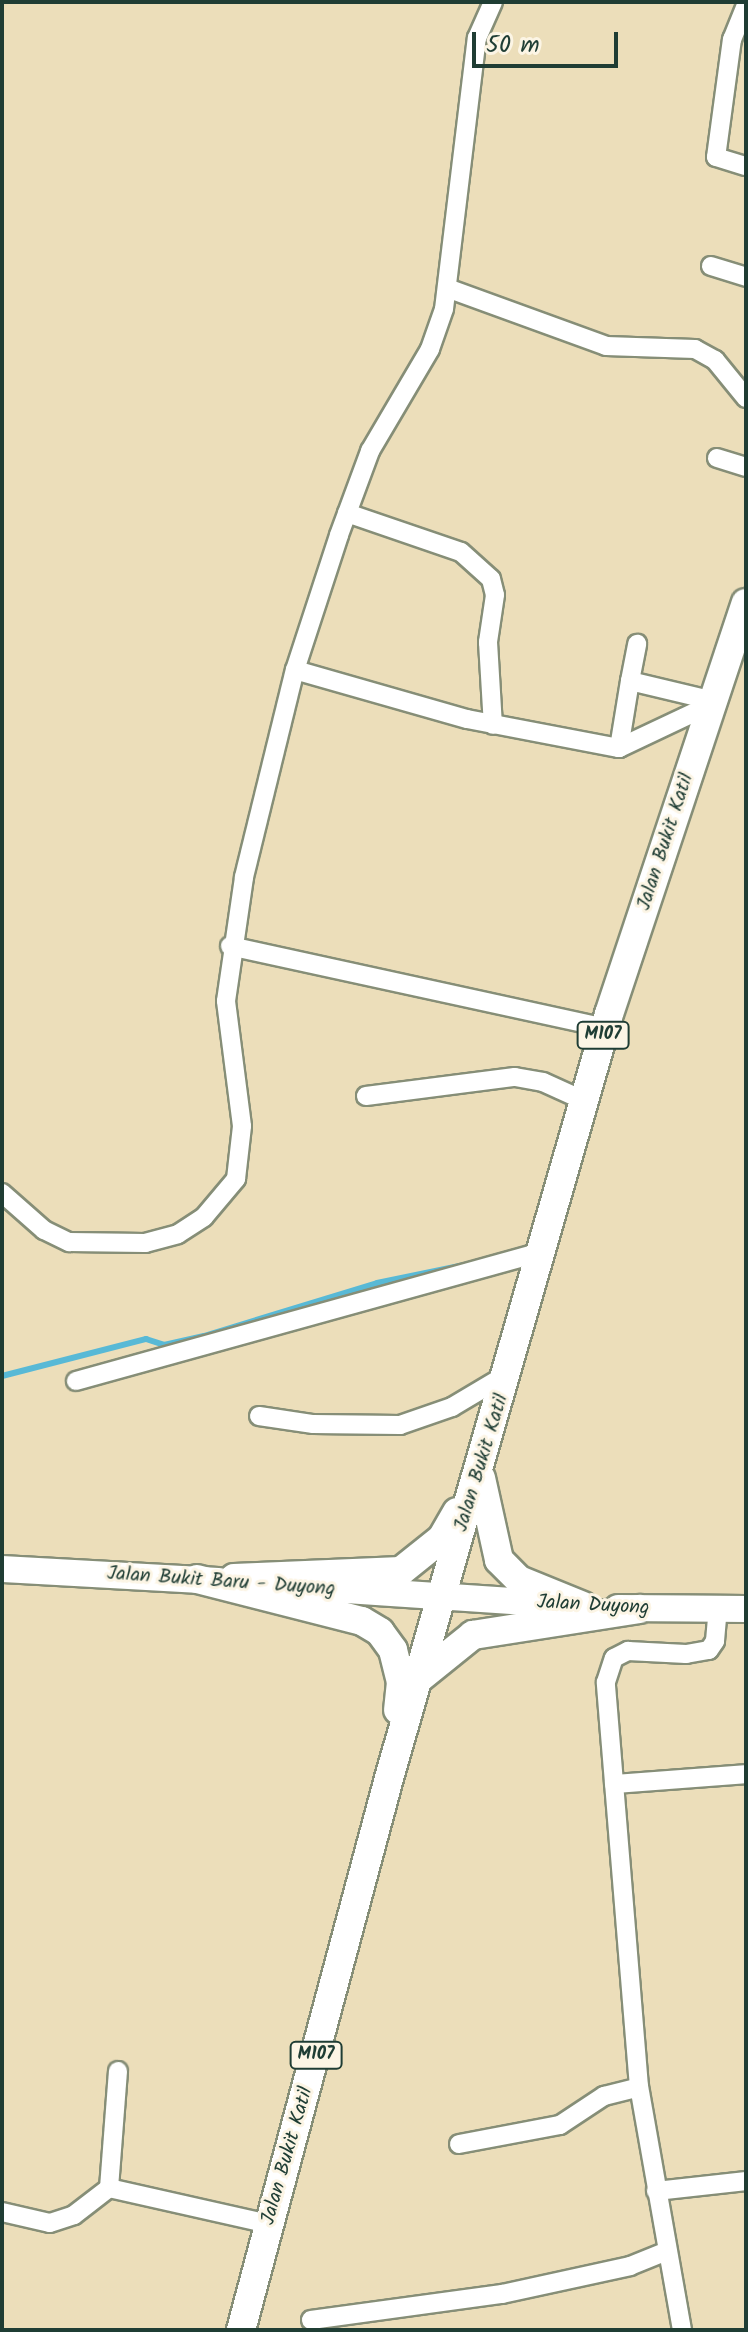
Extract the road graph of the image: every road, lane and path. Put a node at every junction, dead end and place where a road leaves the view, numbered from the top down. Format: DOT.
graph roads {
  1 [pos="493,2"];
  2 [pos="746,5"];
  3 [pos="746,166"];
  4 [pos="711,266"];
  5 [pos="746,277"];
  6 [pos="447,288"];
  7 [pos="746,398"];
  8 [pos="717,458"];
  9 [pos="746,467"];
  10 [pos="347,513"];
  11 [pos="746,603"];
  12 [pos="637,644"];
  13 [pos="295,670"];
  14 [pos="630,681"];
  15 [pos="709,703"];
  16 [pos="493,725"];
  17 [pos="619,748"];
  18 [pos="230,946"];
  19 [pos="605,1028"];
  20 [pos="366,1096"];
  21 [pos="585,1101"];
  22 [pos="2,1193"];
  23 [pos="542,1252"];
  24 [pos="508,1373"];
  25 [pos="76,1381"];
  26 [pos="259,1416"];
  27 [pos="480,1473"];
  28 [pos="2,1569"];
  29 [pos="197,1579"];
  30 [pos="440,1597"];
  31 [pos="583,1606"];
  32 [pos="639,1609"];
  33 [pos="718,1609"];
  34 [pos="746,1609"];
  35 [pos="417,1680"];
  36 [pos="746,1774"];
  37 [pos="389,1778"];
  38 [pos="614,1784"];
  39 [pos="118,2071"];
  40 [pos="639,2087"];
  41 [pos="459,2144"];
  42 [pos="746,2181"];
  43 [pos="109,2188"];
  44 [pos="656,2191"];
  45 [pos="2,2212"];
  46 [pos="269,2224"];
  47 [pos="667,2251"];
  48 [pos="311,2320"];
  49 [pos="241,2330"];
  50 [pos="682,2330"];
  1 -- 6 [label="street"];
  2 -- 3 [label="street"];
  4 -- 5 [label="street"];
  6 -- 7 [label="street"];
  6 -- 10 [label="street"];
  8 -- 9 [label="street"];
  10 -- 13 [label="street"];
  10 -- 16 [label="street"];
  11 -- 15 [label="main road, Jalan Bukit Katil / M107"];
  12 -- 14 [label="street"];
  13 -- 16 [label="street"];
  13 -- 18 [label="street"];
  14 -- 15 [label="street"];
  14 -- 17 [label="street"];
  15 -- 17 [label="street"];
  15 -- 19 [label="main road, Jalan Bukit Katil / M107"];
  16 -- 17 [label="street"];
  18 -- 19 [label="street"];
  18 -- 22 [label="street"];
  19 -- 21 [label="main road, Jalan Bukit Katil / M107"];
  20 -- 21 [label="street"];
  21 -- 23 [label="main road, Jalan Bukit Katil / M107"];
  23 -- 24 [label="main road, Jalan Bukit Katil / M107"];
  23 -- 25 [label="street"];
  24 -- 26 [label="street"];
  24 -- 27 [label="main road, Jalan Bukit Katil / M107"];
  27 -- 29 [label="main road"];
  27 -- 30 [label="main road, Jalan Bukit Katil / M107"];
  27 -- 31 [label="main road"];
  28 -- 29 [label="main road, Jalan Bukit Baru - Duyong"];
  29 -- 30 [label="main road, Jalan Bukit Baru - Duyong"];
  29 -- 37 [label="main road"];
  30 -- 31 [label="main road, Jalan Duyong"];
  30 -- 35 [label="main road, Jalan Bukit Katil / M107"];
  31 -- 32 [label="main road, Jalan Duyong"];
  32 -- 33 [label="main road, Jalan Duyong"];
  32 -- 35 [label="main road"];
  33 -- 34 [label="main road, Jalan Duyong"];
  33 -- 38 [label="street"];
  35 -- 37 [label="main road, Jalan Bukit Katil / M107"];
  36 -- 38 [label="street"];
  37 -- 46 [label="main road, Jalan Bukit Katil / M107"];
  38 -- 40 [label="street"];
  39 -- 43 [label="street"];
  40 -- 41 [label="street"];
  40 -- 44 [label="street"];
  42 -- 44 [label="street"];
  43 -- 45 [label="street"];
  43 -- 46 [label="street"];
  44 -- 47 [label="street"];
  46 -- 49 [label="main road, Jalan Bukit Katil / M107"];
  47 -- 48 [label="street"];
  47 -- 50 [label="street"];
}
